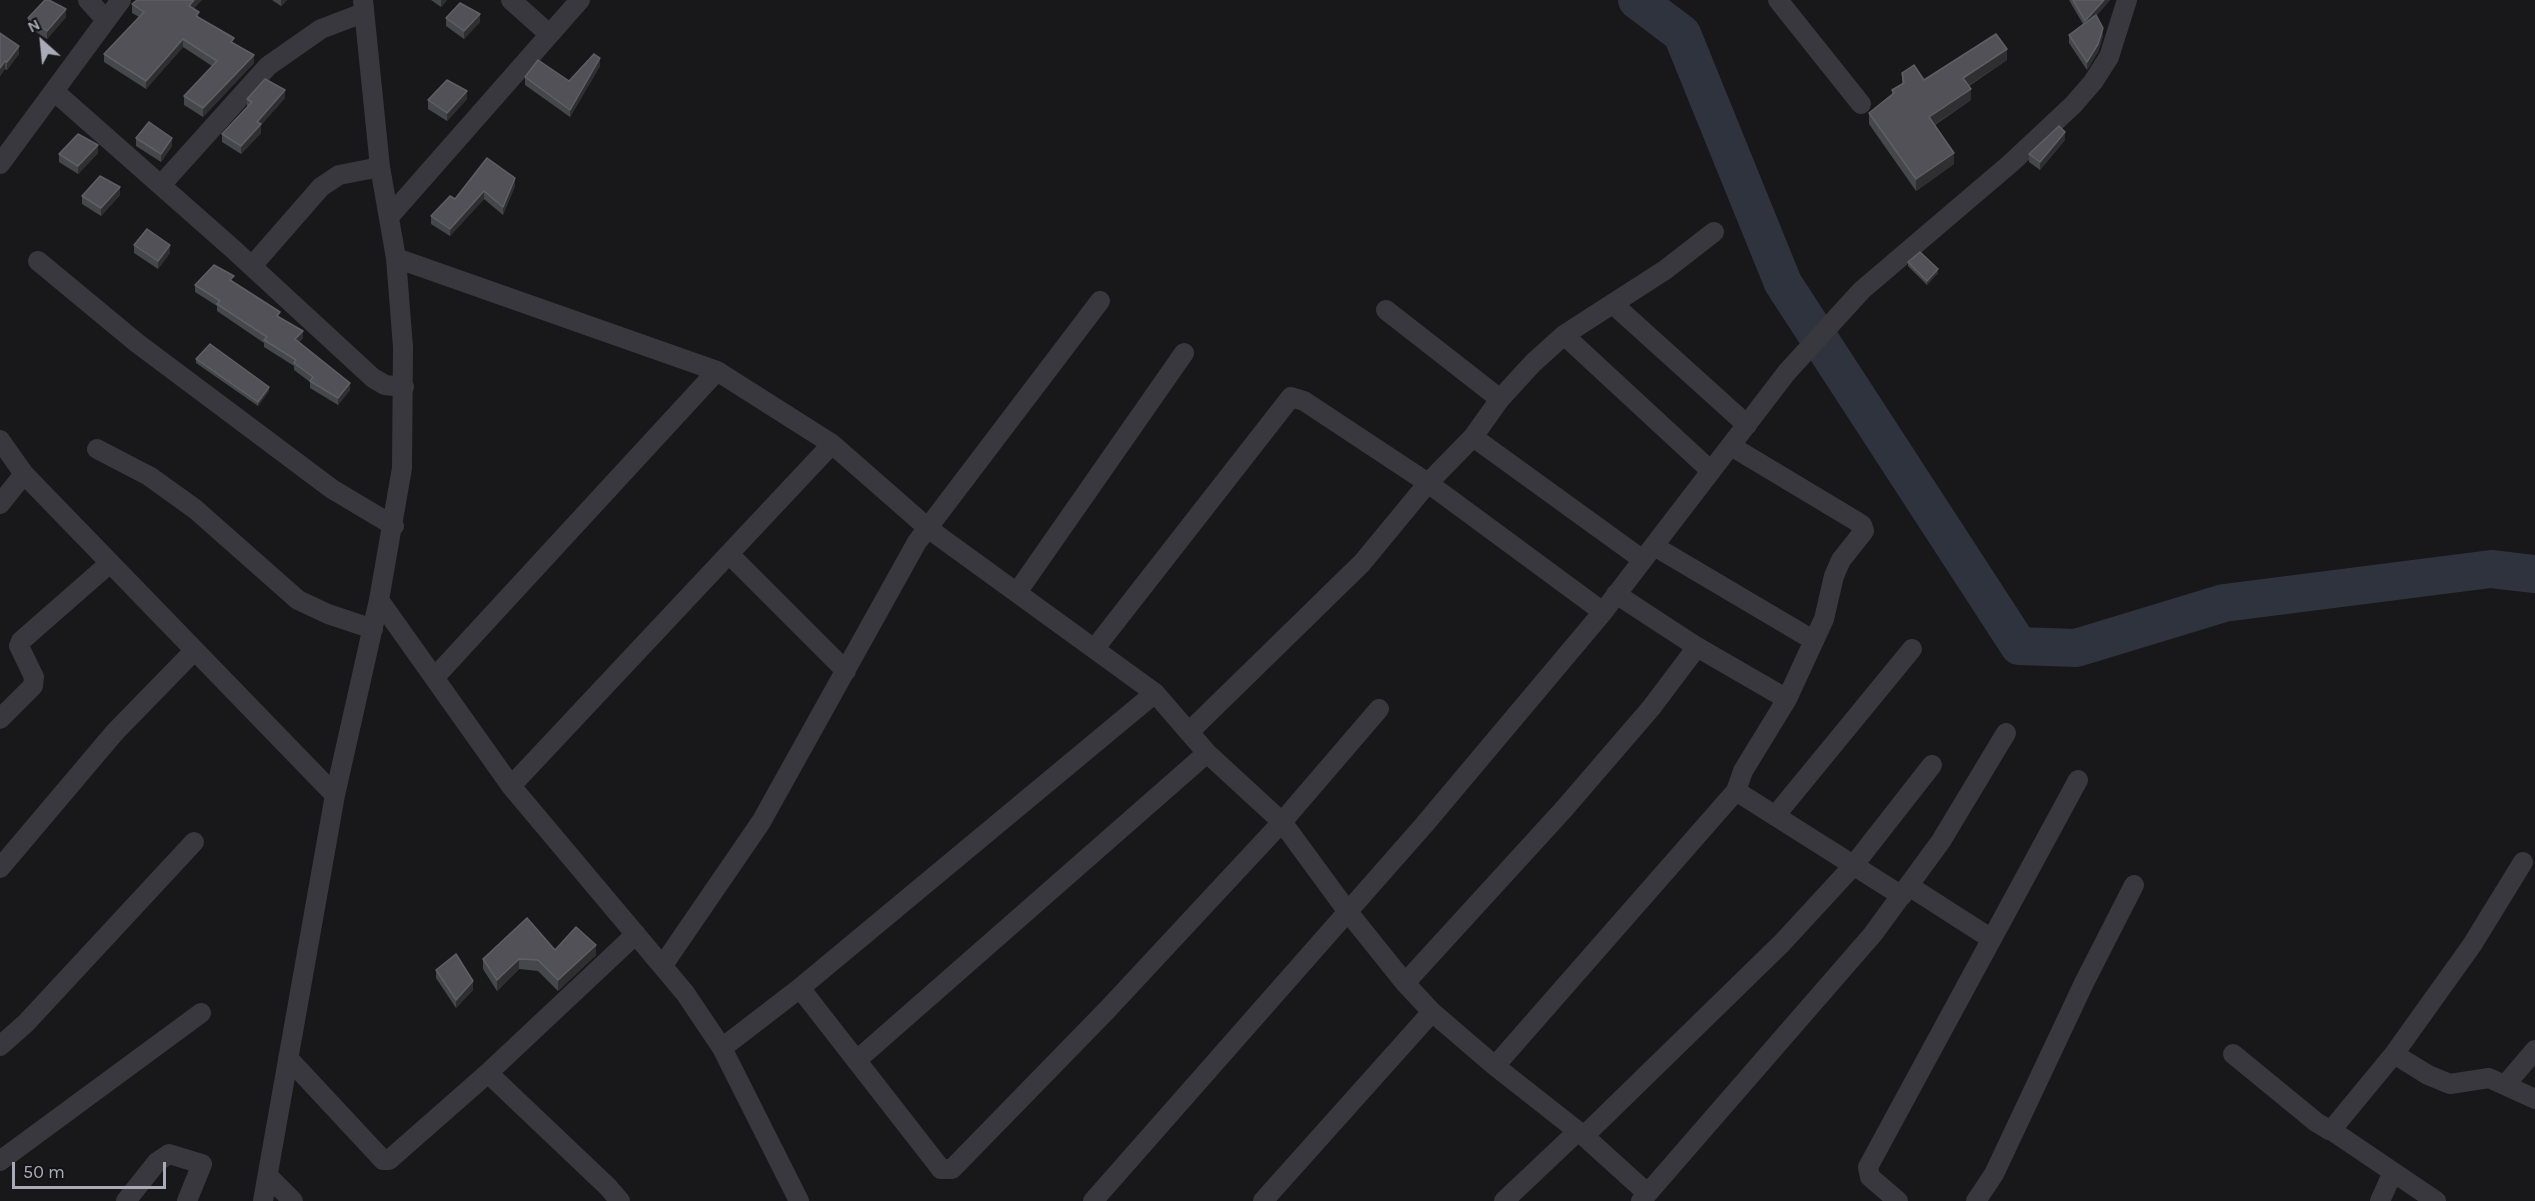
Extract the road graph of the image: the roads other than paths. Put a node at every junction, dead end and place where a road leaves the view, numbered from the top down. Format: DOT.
graph roads {
  1 [pos="88,0"];
  2 [pos="121,0"];
  3 [pos="511,0"];
  4 [pos="580,0"];
  5 [pos="1778,0"];
  6 [pos="2127,0"];
  7 [pos="363,7"];
  8 [pos="106,20"];
  9 [pos="549,34"];
  10 [pos="55,92"];
  11 [pos="1861,104"];
  12 [pos="0,165"];
  13 [pos="380,166"];
  14 [pos="161,185"];
  15 [pos="389,217"];
  16 [pos="1714,232"];
  17 [pos="396,258"];
  18 [pos="38,261"];
  19 [pos="252,266"];
  20 [pos="1100,301"];
  21 [pos="1613,304"];
  22 [pos="1386,310"];
  23 [pos="1564,334"];
  24 [pos="1184,353"];
  25 [pos="717,371"];
  26 [pos="404,387"];
  27 [pos="1500,399"];
  28 [pos="1747,425"];
  29 [pos="1473,437"];
  30 [pos="0,440"];
  31 [pos="832,444"];
  32 [pos="1731,446"];
  33 [pos="97,449"];
  34 [pos="1712,471"];
  35 [pos="24,474"];
  36 [pos="1428,483"];
  37 [pos="0,504"];
  38 [pos="394,526"];
  39 [pos="929,529"];
  40 [pos="1648,553"];
  41 [pos="729,554"];
  42 [pos="110,563"];
  43 [pos="1018,591"];
  44 [pos="1616,594"];
  45 [pos="379,600"];
  46 [pos="1603,612"];
  47 [pos="373,629"];
  48 [pos="1814,640"];
  49 [pos="1697,647"];
  50 [pos="1095,648"];
  51 [pos="1912,649"];
  52 [pos="194,651"];
  53 [pos="846,671"];
  54 [pos="435,677"];
  55 [pos="1155,693"];
  56 [pos="1787,699"];
  57 [pos="1379,709"];
  58 [pos="0,719"];
  59 [pos="1190,731"];
  60 [pos="2006,733"];
  61 [pos="1207,753"];
  62 [pos="1932,765"];
  63 [pos="2078,780"];
  64 [pos="511,786"];
  65 [pos="1736,792"];
  66 [pos="335,795"];
  67 [pos="1775,816"];
  68 [pos="1282,822"];
  69 [pos="194,842"];
  70 [pos="2523,862"];
  71 [pos="1853,866"];
  72 [pos="0,868"];
  73 [pos="2134,885"];
  74 [pos="1905,891"];
  75 [pos="1348,912"];
  76 [pos="636,934"];
  77 [pos="1990,938"];
  78 [pos="663,965"];
  79 [pos="1405,983"];
  80 [pos="800,988"];
  81 [pos="1432,1012"];
  82 [pos="201,1013"];
  83 [pos="0,1046"];
  84 [pos="722,1048"];
  85 [pos="2535,1050"];
  86 [pos="2233,1054"];
  87 [pos="2394,1054"];
  88 [pos="288,1058"];
  89 [pos="857,1060"];
  90 [pos="1495,1066"];
  91 [pos="488,1073"];
  92 [pos="2506,1084"];
  93 [pos="2535,1099"];
  94 [pos="2331,1130"];
  95 [pos="1581,1133"];
  96 [pos="0,1161"];
  97 [pos="2393,1172"];
  98 [pos="269,1177"];
  99 [pos="1644,1197"];
  100 [pos="126,1201"];
  101 [pos="187,1201"];
  102 [pos="263,1201"];
  103 [pos="293,1201"];
  104 [pos="620,1201"];
  105 [pos="799,1201"];
  106 [pos="1093,1201"];
  107 [pos="1263,1201"];
  108 [pos="1504,1201"];
  109 [pos="1898,1201"];
  110 [pos="1976,1201"];
  111 [pos="2380,1201"];
  112 [pos="2436,1201"];
  1 -- 8 [label="street"];
  2 -- 8 [label="street"];
  3 -- 9 [label="street"];
  4 -- 9 [label="street"];
  5 -- 11 [label="street"];
  6 -- 28 [label="street"];
  7 -- 13 [label="street"];
  7 -- 14 [label="street"];
  8 -- 10 [label="street"];
  9 -- 15 [label="street"];
  10 -- 12 [label="street"];
  10 -- 14 [label="street"];
  13 -- 15 [label="street"];
  13 -- 19 [label="street"];
  14 -- 19 [label="street"];
  15 -- 17 [label="street"];
  16 -- 21 [label="street"];
  17 -- 25 [label="street"];
  17 -- 26 [label="street"];
  18 -- 38 [label="street"];
  19 -- 26 [label="street"];
  20 -- 39 [label="street"];
  21 -- 23 [label="street"];
  21 -- 28 [label="street"];
  22 -- 27 [label="street"];
  23 -- 27 [label="street"];
  23 -- 34 [label="street"];
  24 -- 43 [label="street"];
  25 -- 31 [label="street"];
  25 -- 54 [label="street"];
  26 -- 38 [label="street"];
  27 -- 29 [label="street"];
  28 -- 32 [label="street"];
  29 -- 36 [label="street"];
  29 -- 40 [label="street"];
  30 -- 35 [label="street"];
  31 -- 39 [label="street"];
  31 -- 41 [label="street"];
  32 -- 34 [label="street"];
  32 -- 48 [label="street"];
  33 -- 47 [label="street"];
  34 -- 40 [label="street"];
  35 -- 37 [label="street"];
  35 -- 42 [label="street"];
  36 -- 46 [label="street"];
  36 -- 50 [label="street"];
  36 -- 59 [label="street"];
  38 -- 45 [label="street"];
  39 -- 43 [label="street"];
  39 -- 53 [label="street"];
  40 -- 44 [label="street"];
  40 -- 48 [label="street"];
  41 -- 53 [label="street"];
  41 -- 64 [label="street"];
  42 -- 52 [label="street"];
  42 -- 58 [label="street"];
  43 -- 50 [label="street"];
  44 -- 46 [label="street"];
  44 -- 49 [label="street"];
  45 -- 47 [label="street"];
  45 -- 54 [label="street"];
  46 -- 75 [label="street"];
  47 -- 66 [label="street"];
  48 -- 56 [label="street"];
  49 -- 56 [label="street"];
  49 -- 79 [label="street"];
  50 -- 55 [label="street"];
  51 -- 67 [label="street"];
  52 -- 66 [label="street"];
  52 -- 72 [label="street"];
  53 -- 78 [label="street"];
  54 -- 64 [label="street"];
  55 -- 59 [label="street"];
  55 -- 80 [label="street"];
  56 -- 65 [label="street"];
  57 -- 68 [label="street"];
  59 -- 61 [label="street"];
  60 -- 74 [label="street"];
  61 -- 68 [label="street"];
  61 -- 89 [label="street"];
  62 -- 71 [label="street"];
  63 -- 77 [label="street"];
  64 -- 76 [label="street"];
  65 -- 67 [label="street"];
  65 -- 90 [label="street"];
  66 -- 88 [label="street"];
  67 -- 71 [label="street"];
  68 -- 75 [label="street"];
  68 -- 89 [label="street"];
  69 -- 83 [label="street"];
  70 -- 87 [label="street"];
  71 -- 74 [label="street"];
  71 -- 95 [label="street"];
  73 -- 110 [label="street"];
  74 -- 77 [label="street"];
  74 -- 99 [label="street"];
  75 -- 79 [label="street"];
  75 -- 106 [label="street"];
  76 -- 78 [label="street"];
  76 -- 91 [label="street"];
  77 -- 109 [label="street"];
  78 -- 84 [label="street"];
  79 -- 81 [label="street"];
  80 -- 84 [label="street"];
  80 -- 89 [label="street"];
  81 -- 90 [label="street"];
  81 -- 107 [label="street"];
  82 -- 96 [label="street"];
  84 -- 105 [label="street"];
  85 -- 92 [label="street"];
  86 -- 94 [label="street"];
  87 -- 92 [label="street"];
  87 -- 94 [label="street"];
  88 -- 91 [label="street"];
  88 -- 98 [label="street"];
  90 -- 95 [label="street"];
  91 -- 104 [label="street"];
  92 -- 93 [label="street"];
  94 -- 97 [label="street"];
  95 -- 99 [label="street"];
  95 -- 108 [label="street"];
  97 -- 111 [label="street"];
  97 -- 112 [label="street"];
  98 -- 102 [label="street"];
  98 -- 103 [label="street"];
  100 -- 101 [label="street"];
}
